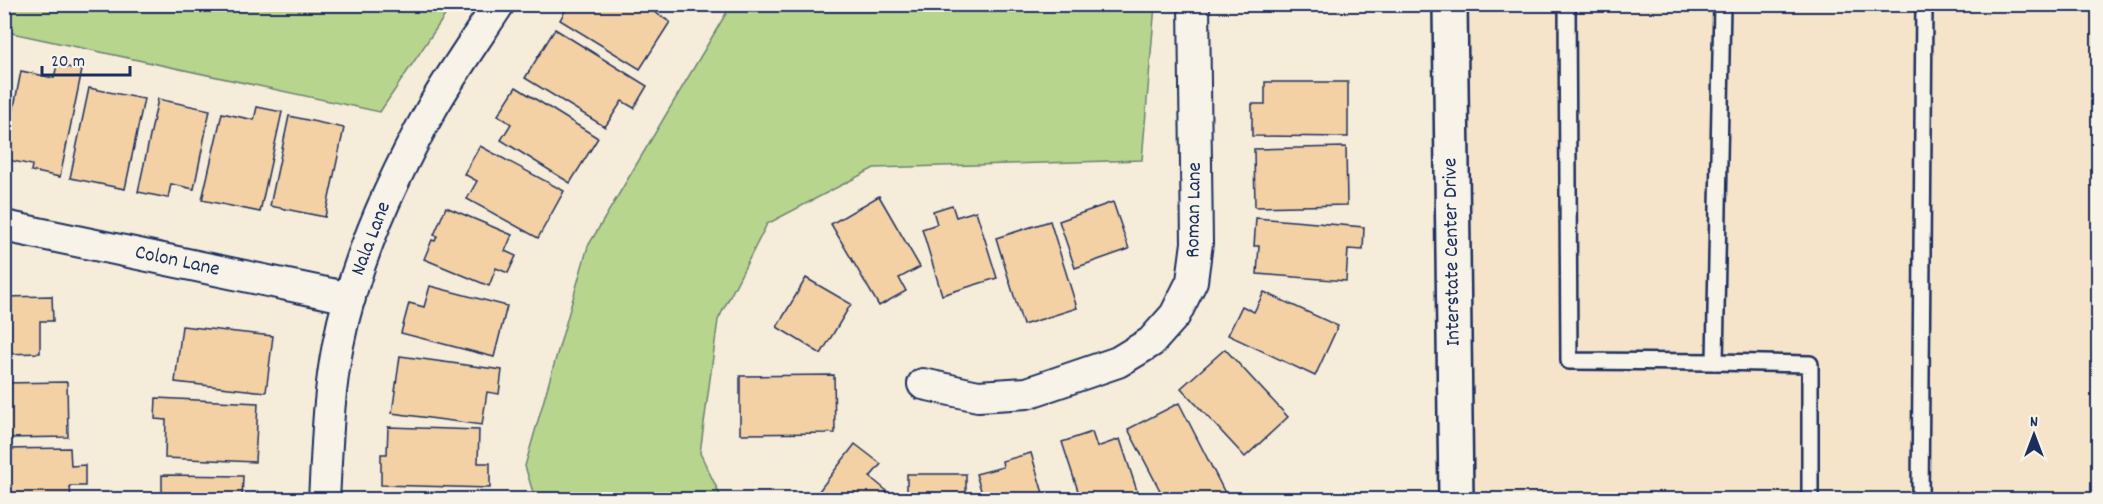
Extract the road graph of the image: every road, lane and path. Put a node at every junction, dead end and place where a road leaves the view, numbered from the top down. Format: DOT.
graph roads {
  1 [pos="499,4"];
  2 [pos="1194,4"];
  3 [pos="1450,4"];
  4 [pos="1567,4"];
  5 [pos="1722,4"];
  6 [pos="1924,4"];
  7 [pos="4,226"];
  8 [pos="350,298"];
  9 [pos="1715,362"];
  10 [pos="923,384"];
  11 [pos="324,500"];
  12 [pos="1456,500"];
  13 [pos="1810,500"];
  14 [pos="1920,500"];
  1 -- 8 [label="street, Nala Lane"];
  2 -- 10 [label="street, Roman Lane"];
  3 -- 12 [label="street, Interstate Center Drive"];
  4 -- 9 [label="lane"];
  5 -- 9 [label="lane"];
  6 -- 14 [label="lane"];
  7 -- 8 [label="street, Colon Lane"];
  8 -- 11 [label="street, Nala Lane"];
  9 -- 13 [label="lane"];
}
